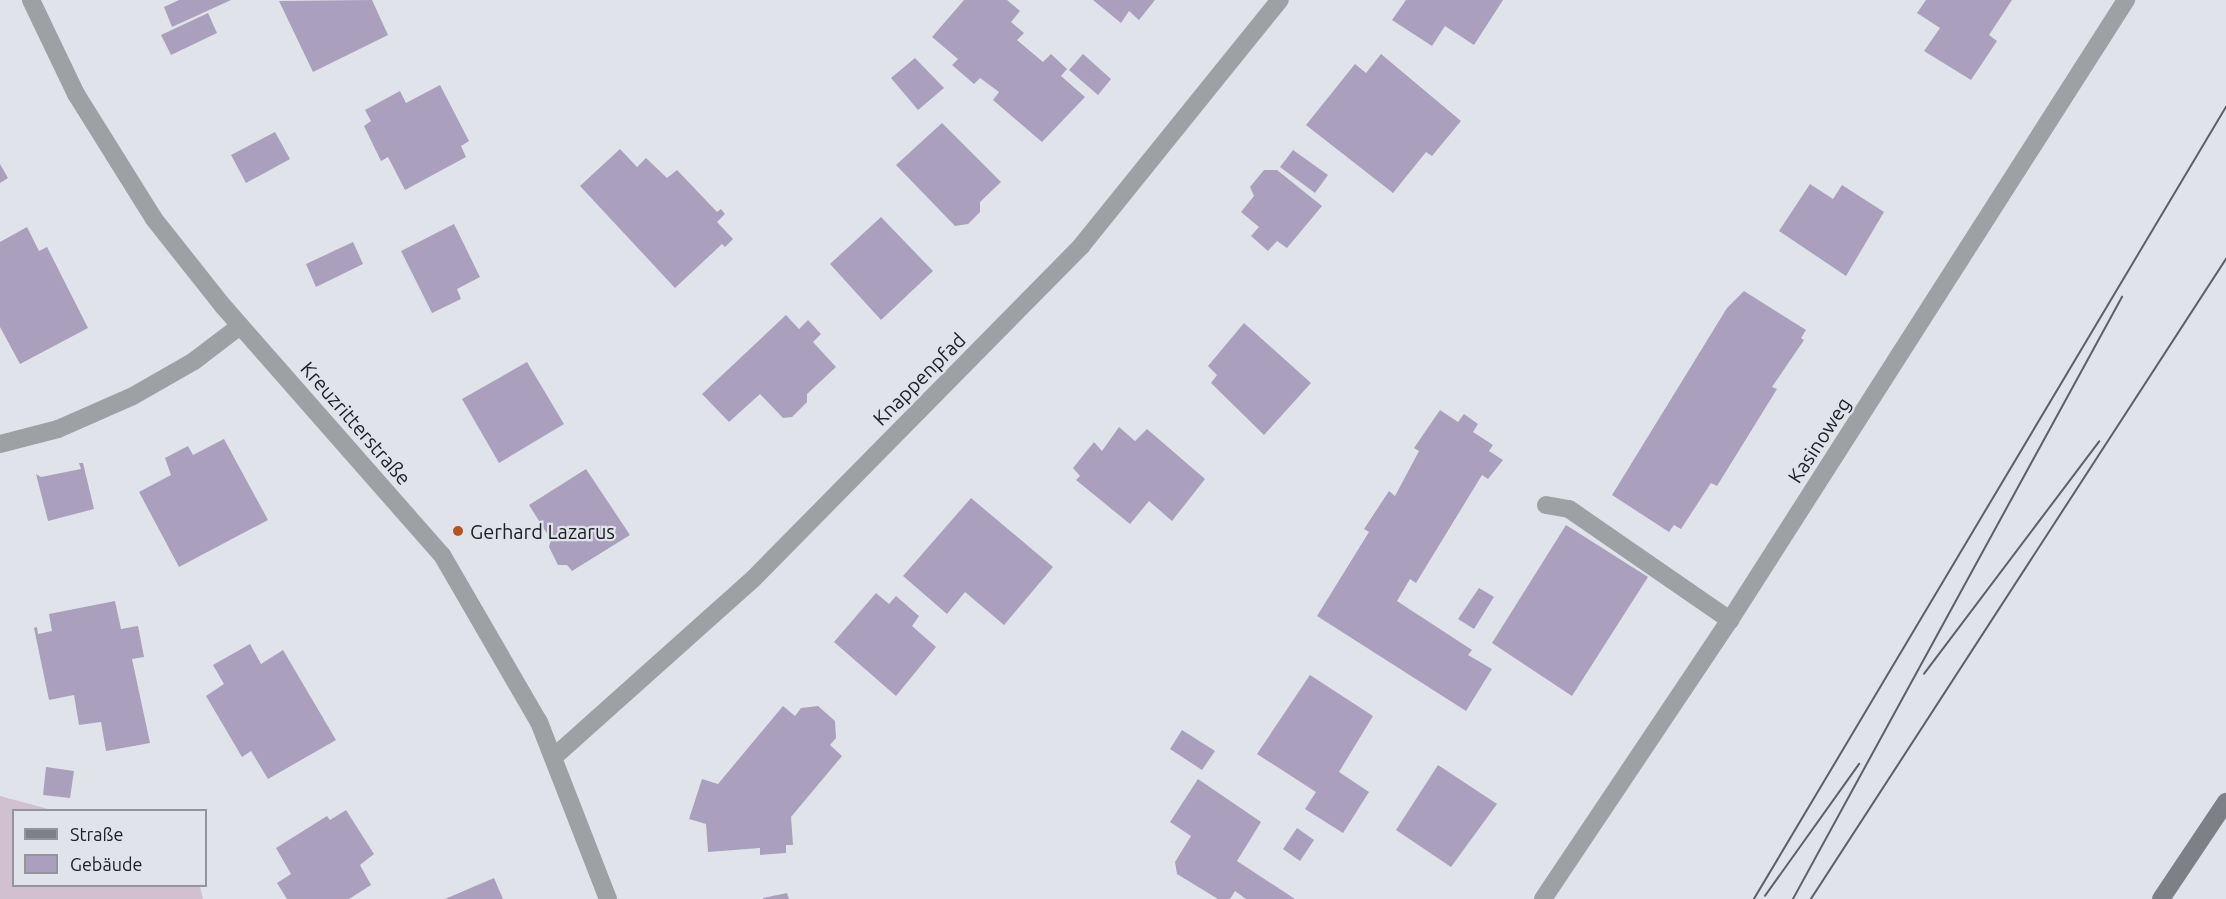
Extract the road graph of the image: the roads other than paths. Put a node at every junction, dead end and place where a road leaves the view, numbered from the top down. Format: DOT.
graph roads {
  1 [pos="31,0"];
  2 [pos="1280,0"];
  3 [pos="2126,0"];
  4 [pos="240,326"];
  5 [pos="0,444"];
  6 [pos="1546,505"];
  7 [pos="1730,620"];
  8 [pos="555,756"];
  9 [pos="2226,801"];
  10 [pos="608,899"];
  11 [pos="1543,899"];
  12 [pos="2161,899"];
  1 -- 4 [label="street, Kreuzritterstraße"];
  2 -- 8 [label="street, Knappenpfad"];
  3 -- 7 [label="street, Kasinoweg"];
  4 -- 5 [label="street"];
  4 -- 8 [label="street, Kreuzritterstraße"];
  6 -- 7 [label="street"];
  7 -- 11 [label="street, Kasinoweg"];
  8 -- 10 [label="street, Kreuzritterstraße"];
  9 -- 12 [label="street"];
}
